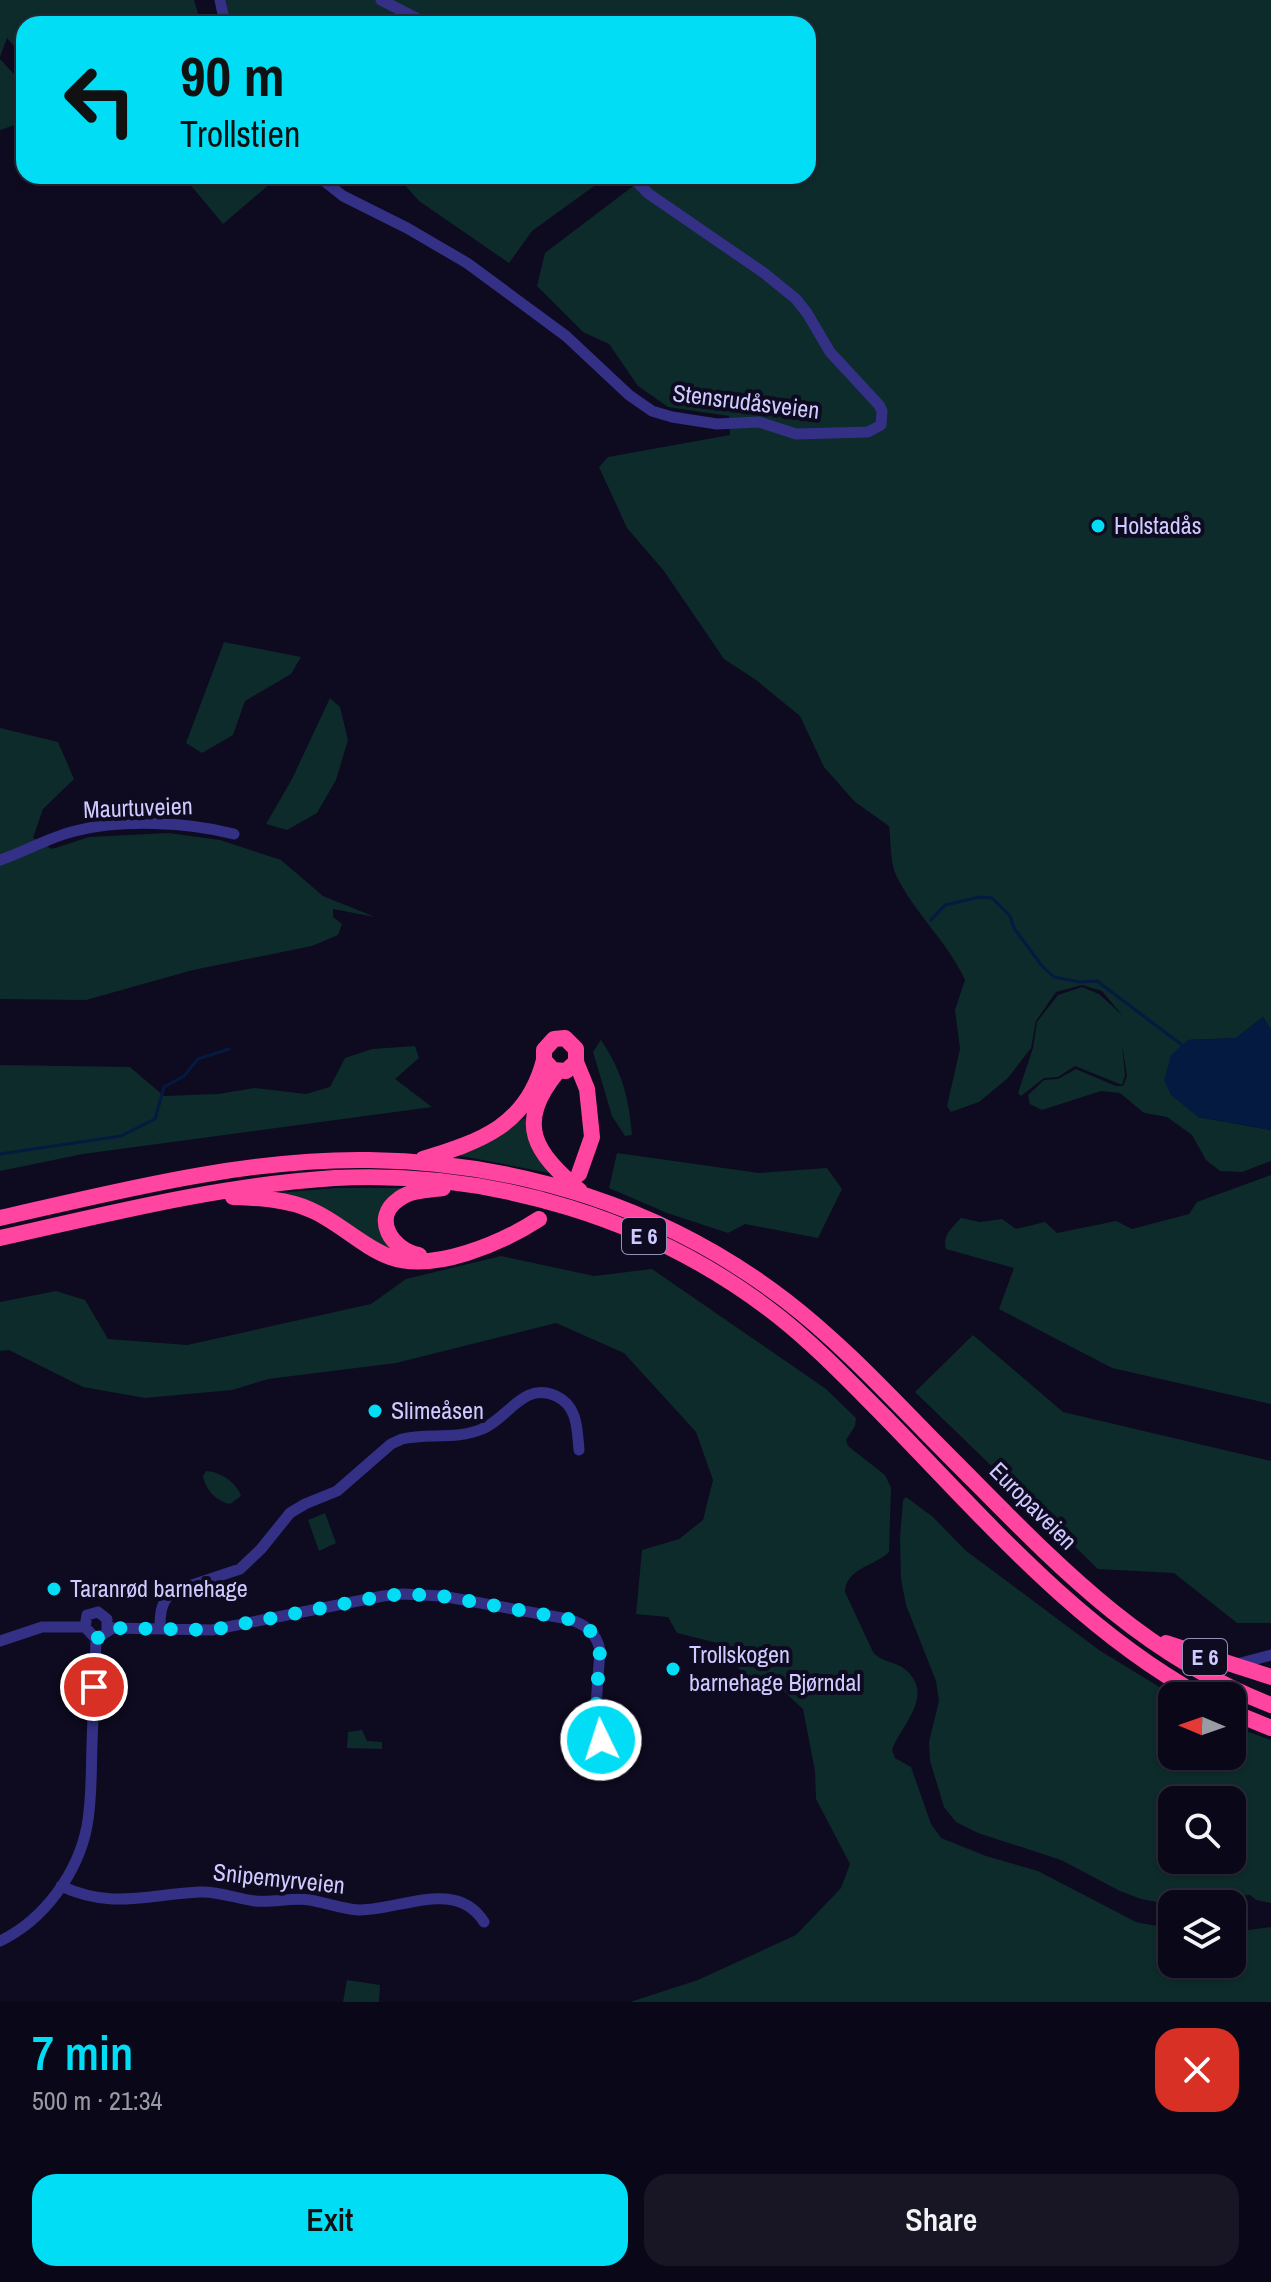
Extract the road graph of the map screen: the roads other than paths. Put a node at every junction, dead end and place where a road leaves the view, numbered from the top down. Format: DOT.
graph roads {
  1 [pos="381,0"];
  2 [pos="412,16"];
  3 [pos="329,184"];
  4 [pos="640,184"];
  5 [pos="234,834"];
  6 [pos="0,860"];
  7 [pos="544,1060"];
  8 [pos="566,1068"];
  9 [pos="414,1162"];
  10 [pos="579,1174"];
  11 [pos="465,1184"];
  12 [pos="584,1194"];
  13 [pos="191,1196"];
  14 [pos="0,1218"];
  15 [pos="539,1219"];
  16 [pos="0,1238"];
  17 [pos="436,1260"];
  18 [pos="579,1450"];
  19 [pos="85,1627"];
  20 [pos="160,1628"];
  21 [pos="107,1630"];
  22 [pos="1140,1633"];
  23 [pos="96,1639"];
  24 [pos="0,1641"];
  25 [pos="1271,1655"];
  26 [pos="1231,1666"];
  27 [pos="1271,1677"];
  28 [pos="1179,1682"];
  29 [pos="598,1704"];
  30 [pos="1271,1705"];
  31 [pos="1246,1718"];
  32 [pos="1271,1728"];
  33 [pos="61,1886"];
  34 [pos="484,1922"];
  35 [pos="0,1941"];
  1 -- 2 [label="street"];
  3 -- 4 [label="street, Stensrudåsveien"];
  5 -- 6 [label="street, Maurtuveien"];
  7 -- 8 [label="highway"];
  7 -- 8 [label="highway"];
  7 -- 9 [label="highway, E 6"];
  8 -- 10 [label="highway"];
  8 -- 12 [label="highway, E 6"];
  9 -- 12 [label="highway, E 6"];
  9 -- 14 [label="highway, E 6"];
  11 -- 13 [label="highway, E 6"];
  11 -- 17 [label="highway, E 6"];
  11 -- 28 [label="highway, Europaveien / E 6"];
  12 -- 22 [label="highway, Europaveien / E 6"];
  13 -- 16 [label="highway, E 6"];
  13 -- 17 [label="highway, E 6"];
  15 -- 17 [label="highway, E 6"];
  18 -- 20 [label="street"];
  19 -- 21 [label="street"];
  19 -- 23 [label="street"];
  19 -- 24 [label="street"];
  20 -- 21 [label="street"];
  20 -- 29 [label="street"];
  21 -- 23 [label="street"];
  22 -- 26 [label="highway, E 6"];
  22 -- 30 [label="highway, Europaveien / E 6"];
  23 -- 33 [label="street"];
  25 -- 26 [label="street"];
  26 -- 27 [label="highway, E 6"];
  31 -- 32 [label="highway"];
  33 -- 34 [label="street, Snipemyrveien"];
  33 -- 35 [label="street"];
}
